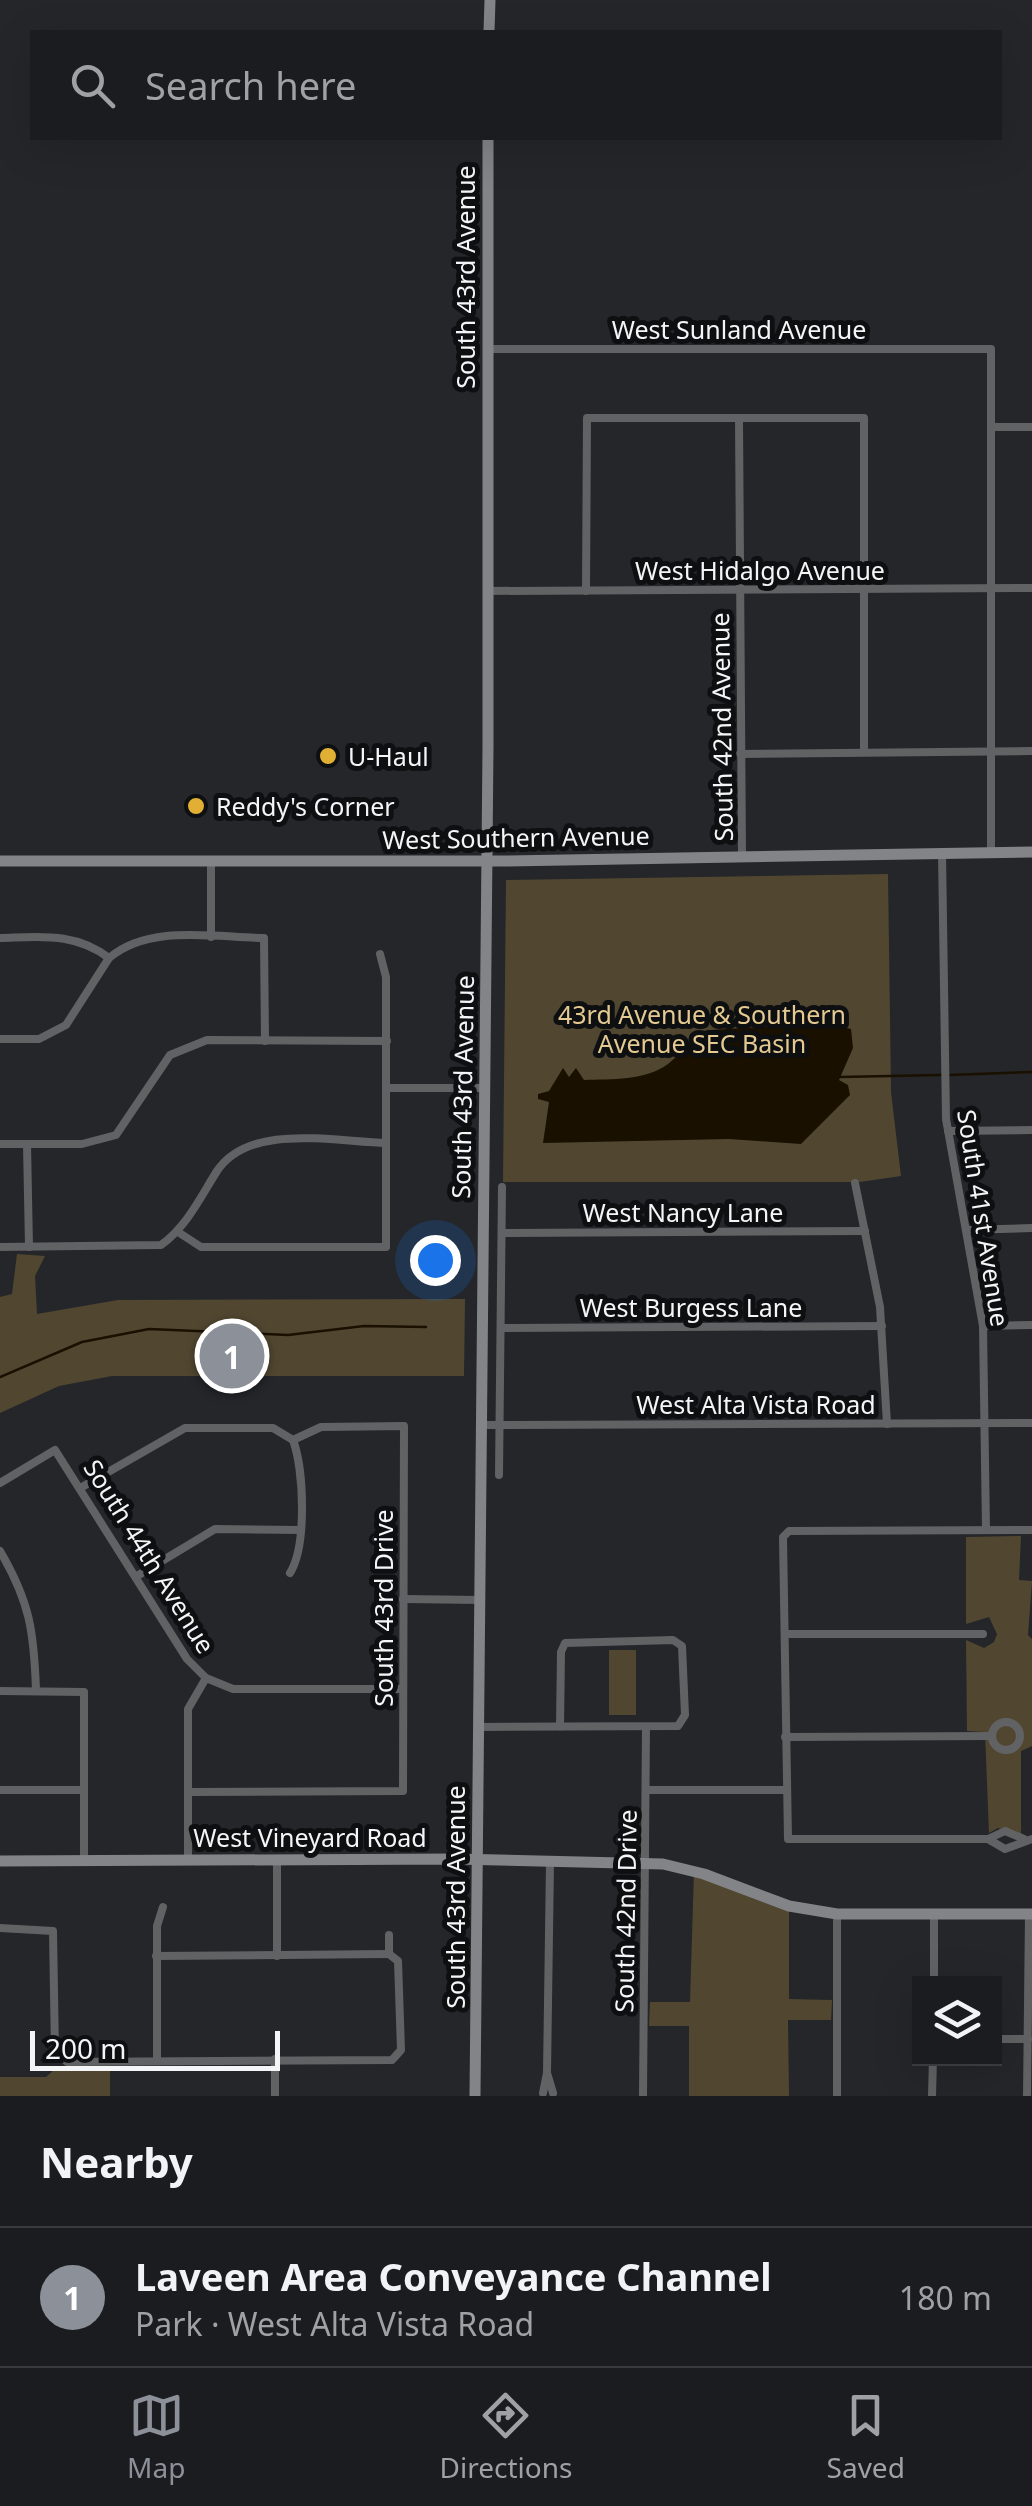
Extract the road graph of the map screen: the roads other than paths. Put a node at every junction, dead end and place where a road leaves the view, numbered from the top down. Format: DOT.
graph roads {
  1 [pos="490,0"];
  2 [pos="489,30"];
  3 [pos="488,140"];
  4 [pos="487,349"];
  5 [pos="739,418"];
  6 [pos="992,427"];
  7 [pos="1032,427"];
  8 [pos="992,588"];
  9 [pos="1032,588"];
  10 [pos="740,590"];
  11 [pos="866,590"];
  12 [pos="487,591"];
  13 [pos="586,591"];
  14 [pos="864,751"];
  15 [pos="992,751"];
  16 [pos="1032,751"];
  17 [pos="740,754"];
  18 [pos="990,852"];
  19 [pos="1032,852"];
  20 [pos="942,853"];
  21 [pos="742,856"];
  22 [pos="0,861"];
  23 [pos="211,861"];
  24 [pos="487,861"];
  25 [pos="211,937"];
  26 [pos="0,938"];
  27 [pos="380,954"];
  28 [pos="109,958"];
  29 [pos="0,1038"];
  30 [pos="265,1041"];
  31 [pos="387,1041"];
  32 [pos="386,1088"];
  33 [pos="484,1088"];
  34 [pos="1032,1130"];
  35 [pos="948,1132"];
  36 [pos="386,1143"];
  37 [pos="0,1144"];
  38 [pos="28,1144"];
  39 [pos="855,1183"];
  40 [pos="502,1187"];
  41 [pos="1032,1228"];
  42 [pos="966,1230"];
  43 [pos="865,1231"];
  44 [pos="178,1232"];
  45 [pos="502,1232"];
  46 [pos="28,1246"];
  47 [pos="0,1247"];
  48 [pos="1032,1325"];
  49 [pos="882,1326"];
  50 [pos="983,1326"];
  51 [pos="500,1328"];
  52 [pos="1032,1423"];
  53 [pos="886,1424"];
  54 [pos="985,1424"];
  55 [pos="481,1425"];
  56 [pos="500,1425"];
  57 [pos="293,1440"];
  58 [pos="499,1475"];
  59 [pos="0,1482"];
  60 [pos="82,1487"];
  61 [pos="300,1530"];
  62 [pos="986,1530"];
  63 [pos="1032,1530"];
  64 [pos="2,1557"];
  65 [pos="290,1573"];
  66 [pos="136,1576"];
  67 [pos="404,1599"];
  68 [pos="480,1600"];
  69 [pos="785,1634"];
  70 [pos="983,1634"];
  71 [pos="206,1678"];
  72 [pos="403,1689"];
  73 [pos="0,1690"];
  74 [pos="36,1690"];
  75 [pos="478,1727"];
  76 [pos="560,1727"];
  77 [pos="646,1727"];
  78 [pos="992,1736"];
  79 [pos="1020,1736"];
  80 [pos="1032,1736"];
  81 [pos="785,1737"];
  82 [pos="0,1790"];
  83 [pos="84,1790"];
  84 [pos="646,1790"];
  85 [pos="786,1790"];
  86 [pos="188,1792"];
  87 [pos="988,1839"];
  88 [pos="1028,1839"];
  89 [pos="276,1859"];
  90 [pos="84,1860"];
  91 [pos="188,1860"];
  92 [pos="478,1860"];
  93 [pos="0,1861"];
  94 [pos="550,1863"];
  95 [pos="646,1864"];
  96 [pos="163,1907"];
  97 [pos="934,1913"];
  98 [pos="838,1914"];
  99 [pos="1031,1914"];
  100 [pos="0,1928"];
  101 [pos="389,1935"];
  102 [pos="389,1954"];
  103 [pos="156,1956"];
  104 [pos="276,1956"];
  105 [pos="934,1976"];
  106 [pos="1002,2039"];
  107 [pos="1028,2039"];
  108 [pos="156,2060"];
  109 [pos="275,2060"];
  110 [pos="933,2066"];
  111 [pos="548,2095"];
  112 [pos="275,2096"];
  113 [pos="476,2096"];
  114 [pos="643,2096"];
  115 [pos="836,2096"];
  116 [pos="932,2096"];
  117 [pos="1027,2096"];
  1 -- 2 [label="main road"];
  3 -- 4 [label="main road, South 43rd Avenue"];
  4 -- 6 [label="street, West Sunland Avenue"];
  4 -- 12 [label="main road, South 43rd Avenue"];
  5 -- 10 [label="street, South 42nd Avenue"];
  5 -- 11 [label="street"];
  5 -- 13 [label="street"];
  6 -- 7 [label="street"];
  6 -- 8 [label="street"];
  8 -- 9 [label="street, West Hidalgo Avenue"];
  8 -- 11 [label="street, West Hidalgo Avenue"];
  8 -- 15 [label="street"];
  10 -- 11 [label="street, West Hidalgo Avenue"];
  10 -- 13 [label="street, West Hidalgo Avenue"];
  10 -- 17 [label="street, South 42nd Avenue"];
  11 -- 14 [label="street"];
  12 -- 13 [label="street, West Hidalgo Avenue"];
  12 -- 24 [label="main road, South 43rd Avenue"];
  14 -- 15 [label="street"];
  14 -- 17 [label="street"];
  15 -- 16 [label="street"];
  15 -- 18 [label="street"];
  17 -- 21 [label="street, South 42nd Avenue"];
  18 -- 19 [label="main road, West Southern Avenue"];
  18 -- 20 [label="main road, West Southern Avenue"];
  20 -- 21 [label="main road, West Southern Avenue"];
  20 -- 35 [label="street, South 41st Avenue"];
  21 -- 24 [label="main road, West Southern Avenue"];
  22 -- 23 [label="main road, West Southern Avenue"];
  23 -- 24 [label="main road, West Southern Avenue"];
  23 -- 25 [label="street"];
  24 -- 33 [label="main road, South 43rd Avenue"];
  25 -- 28 [label="street"];
  25 -- 30 [label="street"];
  26 -- 28 [label="street"];
  27 -- 31 [label="street"];
  28 -- 29 [label="street"];
  30 -- 31 [label="street"];
  30 -- 38 [label="street"];
  31 -- 32 [label="street"];
  32 -- 33 [label="street"];
  32 -- 36 [label="street"];
  33 -- 55 [label="main road, South 43rd Avenue"];
  34 -- 35 [label="street"];
  35 -- 42 [label="street, South 41st Avenue"];
  36 -- 44 [label="street"];
  36 -- 44 [label="street"];
  37 -- 38 [label="street"];
  38 -- 46 [label="street"];
  39 -- 43 [label="street"];
  40 -- 45 [label="street, South 43rd Avenue"];
  41 -- 42 [label="street"];
  42 -- 50 [label="street, South 41st Avenue"];
  43 -- 45 [label="street, West Nancy Lane"];
  43 -- 49 [label="street"];
  44 -- 46 [label="street"];
  45 -- 51 [label="street, South 43rd Avenue"];
  46 -- 47 [label="street"];
  48 -- 50 [label="street"];
  49 -- 51 [label="street, West Burgess Lane"];
  49 -- 53 [label="street"];
  50 -- 54 [label="street, South 41st Avenue"];
  51 -- 56 [label="street, South 43rd Avenue"];
  52 -- 54 [label="street, West Alta Vista Road"];
  53 -- 54 [label="street, West Alta Vista Road"];
  53 -- 56 [label="street, West Alta Vista Road"];
  54 -- 62 [label="street, South 41st Avenue"];
  55 -- 56 [label="street, West Alta Vista Road"];
  55 -- 68 [label="main road, South 43rd Avenue"];
  56 -- 58 [label="street, South 43rd Avenue"];
  57 -- 60 [label="street"];
  57 -- 61 [label="street"];
  57 -- 67 [label="street, South 43rd Drive"];
  59 -- 60 [label="street, South 44th Avenue"];
  60 -- 66 [label="street, South 44th Avenue"];
  61 -- 65 [label="street"];
  61 -- 66 [label="street"];
  62 -- 63 [label="street"];
  62 -- 69 [label="street"];
  64 -- 74 [label="street"];
  66 -- 71 [label="street, South 44th Avenue"];
  67 -- 68 [label="street"];
  67 -- 72 [label="street, South 43rd Drive"];
  68 -- 75 [label="main road, South 43rd Avenue"];
  69 -- 70 [label="street"];
  69 -- 81 [label="street"];
  71 -- 72 [label="street"];
  71 -- 86 [label="street, South 44th Avenue"];
  72 -- 86 [label="street, South 43rd Drive"];
  73 -- 74 [label="street"];
  74 -- 83 [label="street"];
  75 -- 76 [label="street"];
  75 -- 92 [label="main road, South 43rd Avenue"];
  76 -- 77 [label="street"];
  76 -- 77 [label="street"];
  77 -- 84 [label="street, South 42nd Drive"];
  78 -- 79 [label="street"];
  78 -- 79 [label="street"];
  78 -- 81 [label="street"];
  79 -- 80 [label="street"];
  81 -- 85 [label="street"];
  82 -- 83 [label="street"];
  83 -- 90 [label="street"];
  84 -- 85 [label="street"];
  84 -- 95 [label="street, South 42nd Drive"];
  85 -- 87 [label="street"];
  86 -- 91 [label="street, South 44th Avenue"];
  87 -- 88 [label="street"];
  87 -- 88 [label="street"];
  89 -- 91 [label="main road, West Vineyard Road"];
  89 -- 92 [label="main road, West Vineyard Road"];
  89 -- 104 [label="street"];
  90 -- 91 [label="main road, West Vineyard Road"];
  90 -- 93 [label="main road, West Vineyard Road"];
  92 -- 94 [label="main road, West Vineyard Road"];
  92 -- 113 [label="main road, South 43rd Avenue"];
  94 -- 95 [label="main road, West Vineyard Road"];
  94 -- 111 [label="street"];
  95 -- 98 [label="main road, West Vineyard Road"];
  95 -- 114 [label="street, South 42nd Drive"];
  96 -- 103 [label="street"];
  97 -- 98 [label="main road, West Vineyard Road"];
  97 -- 99 [label="main road, West Vineyard Road"];
  97 -- 105 [label="street"];
  98 -- 115 [label="street"];
  99 -- 107 [label="street"];
  100 -- 108 [label="street"];
  101 -- 102 [label="street"];
  102 -- 104 [label="street"];
  102 -- 109 [label="street"];
  103 -- 104 [label="street"];
  103 -- 108 [label="street"];
  106 -- 107 [label="street"];
  107 -- 117 [label="street"];
  108 -- 109 [label="street"];
  109 -- 112 [label="street"];
  110 -- 116 [label="street"];
}
